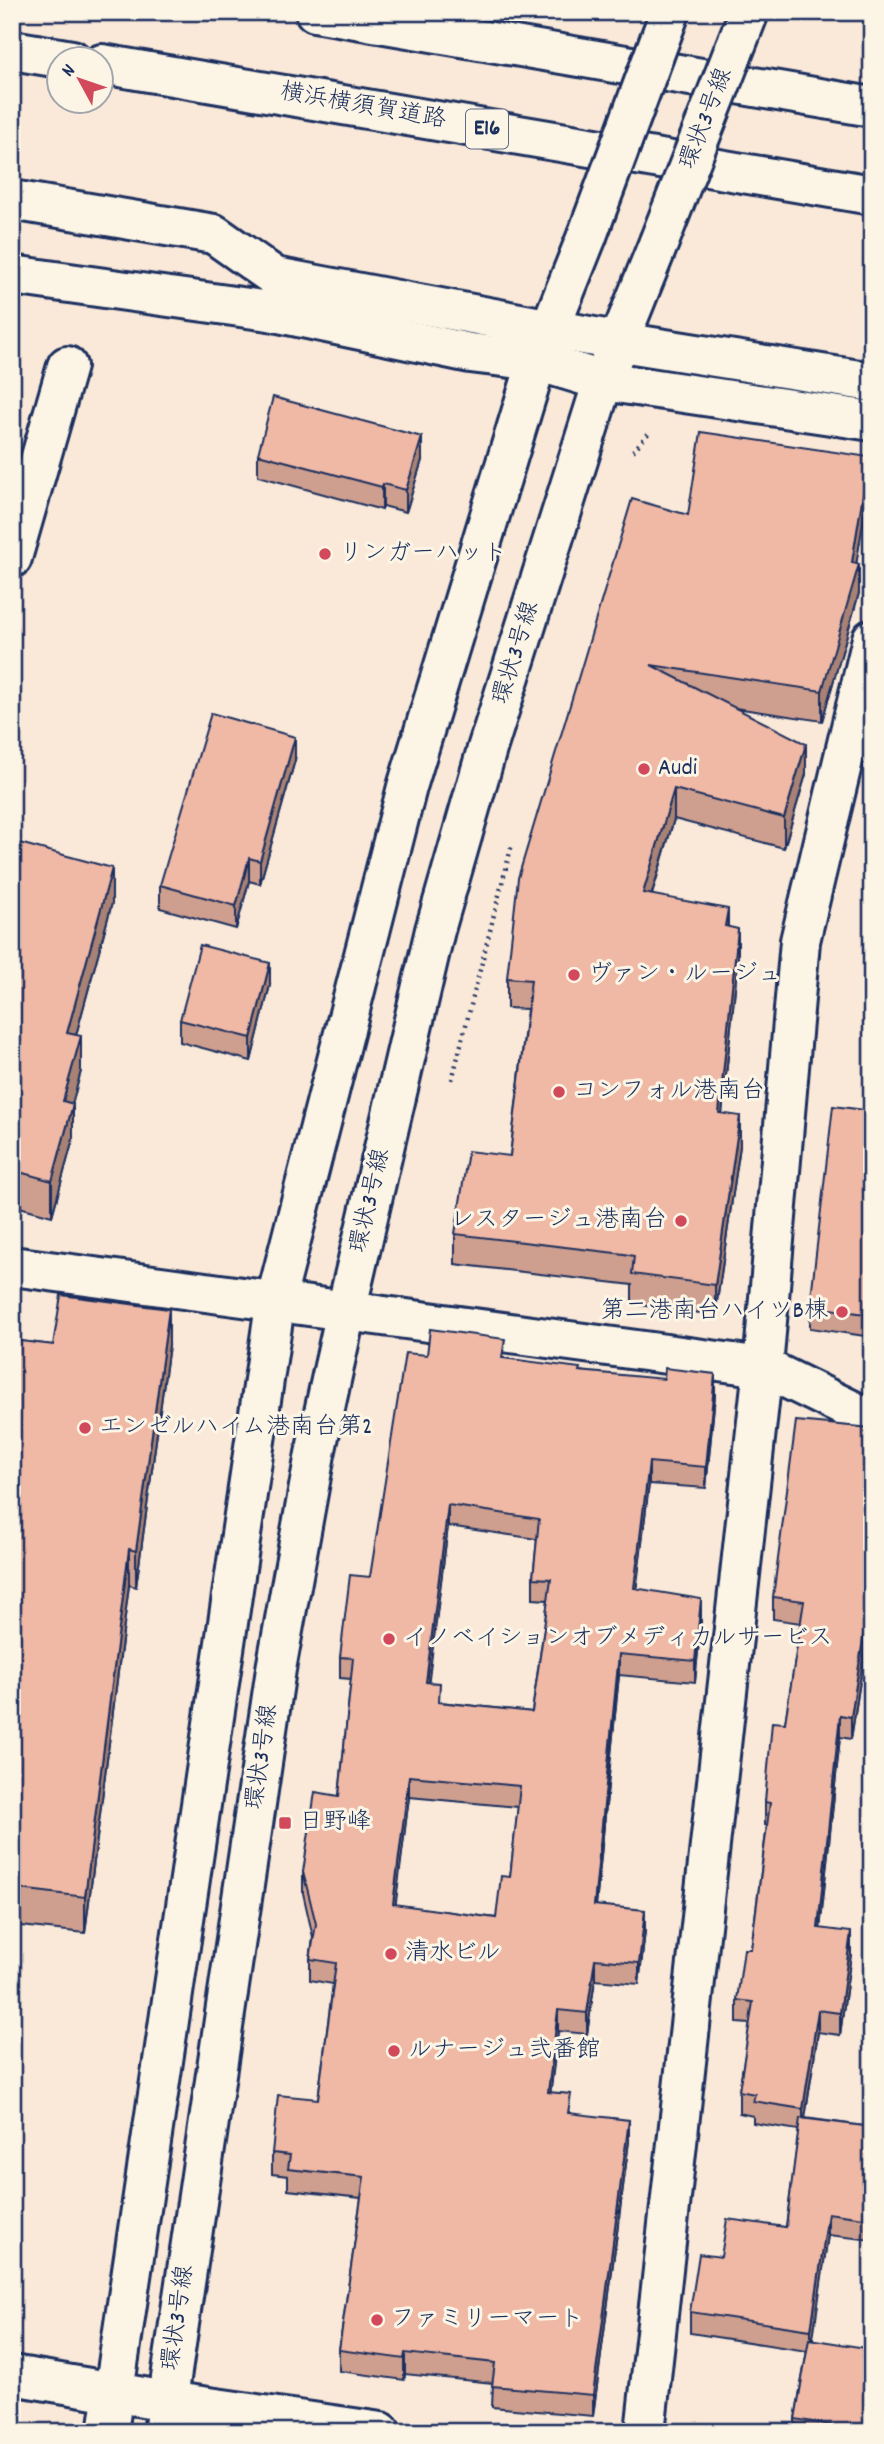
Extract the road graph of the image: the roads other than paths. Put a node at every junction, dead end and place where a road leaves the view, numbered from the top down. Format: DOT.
graph roads {
  1 [pos="315,12"];
  2 [pos="670,12"];
  3 [pos="748,12"];
  4 [pos="12,50"];
  5 [pos="46,56"];
  6 [pos="116,66"];
  7 [pos="872,107"];
  8 [pos="872,195"];
  9 [pos="12,200"];
  10 [pos="12,275"];
  11 [pos="621,342"];
  12 [pos="544,344"];
  13 [pos="67,366"];
  14 [pos="603,381"];
  15 [pos="872,382"];
  16 [pos="872,421"];
  17 [pos="12,558"];
  18 [pos="872,639"];
  19 [pos="12,1266"];
  20 [pos="276,1299"];
  21 [pos="346,1311"];
  22 [pos="763,1367"];
  23 [pos="872,1420"];
  24 [pos="12,2375"];
  25 [pos="113,2393"];
  26 [pos="165,2417"];
  27 [pos="108,2432"];
  28 [pos="381,2432"];
  29 [pos="645,2432"];
  1 -- 7 [label="main road"];
  2 -- 12 [label="main road, bridge"];
  3 -- 11 [label="main road, 環状3号線, bridge"];
  4 -- 5 [label="main road"];
  6 -- 8 [label="main road, 横浜横須賀道路 / E16"];
  9 -- 12 [label="main road"];
  10 -- 12 [label="main road"];
  11 -- 12 [label="main road"];
  11 -- 14 [label="main road, 環状3号線"];
  11 -- 15 [label="main road"];
  12 -- 14 [label="main road"];
  12 -- 20 [label="main road"];
  13 -- 17 [label="main road"];
  14 -- 16 [label="main road"];
  14 -- 21 [label="main road, 環状3号線"];
  18 -- 22 [label="main road"];
  19 -- 20 [label="main road"];
  20 -- 21 [label="main road"];
  20 -- 25 [label="main road"];
  21 -- 22 [label="main road"];
  21 -- 26 [label="main road, 環状3号線"];
  22 -- 23 [label="main road"];
  22 -- 29 [label="main road"];
  24 -- 25 [label="main road"];
  25 -- 26 [label="main road"];
  25 -- 27 [label="main road"];
  26 -- 28 [label="main road"];
}
